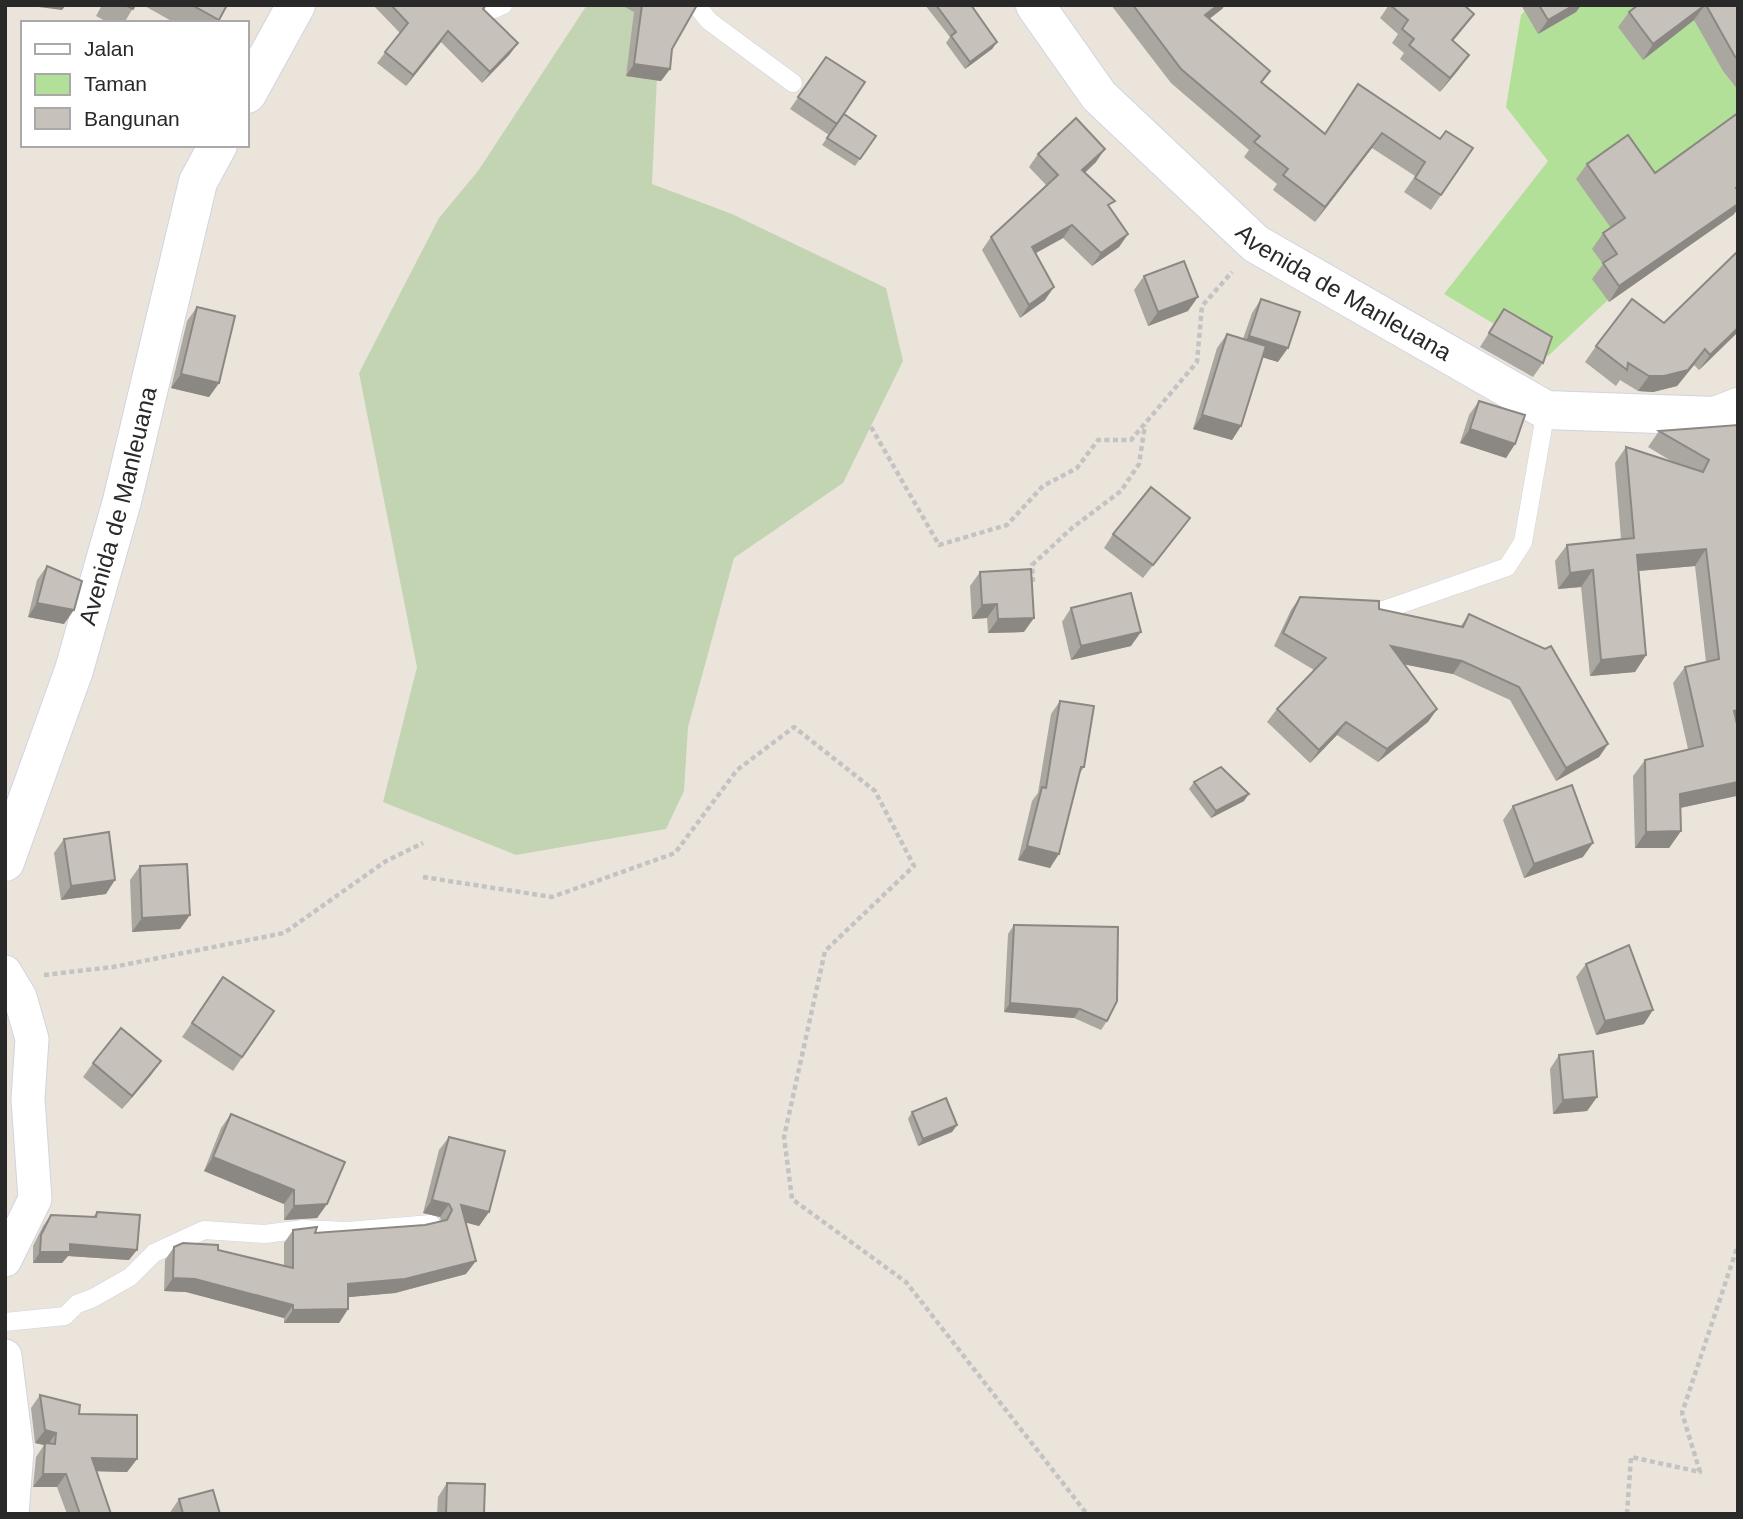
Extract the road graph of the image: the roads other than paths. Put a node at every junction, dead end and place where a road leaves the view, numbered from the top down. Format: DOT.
graph roads {
  1 [pos="296,5"];
  2 [pos="696,5"];
  3 [pos="1035,5"];
  4 [pos="793,83"];
  5 [pos="248,92"];
  6 [pos="217,147"];
  7 [pos="1738,407"];
  8 [pos="1546,410"];
  9 [pos="1381,611"];
  10 [pos="5,862"];
  11 [pos="21,974"];
  12 [pos="431,1224"];
  13 [pos="5,1261"];
  14 [pos="5,1322"];
  15 [pos="5,1356"];
  16 [pos="12,1514"];
  1 -- 5 [label="street"];
  2 -- 4 [label="lane"];
  3 -- 8 [label="street, Avenida de Manleuana"];
  6 -- 10 [label="street, Avenida de Manleuana"];
  7 -- 8 [label="street, Avenida de Manleuana"];
  8 -- 9 [label="lane"];
  11 -- 13 [label="street"];
  12 -- 14 [label="lane"];
  15 -- 16 [label="street"];
}
